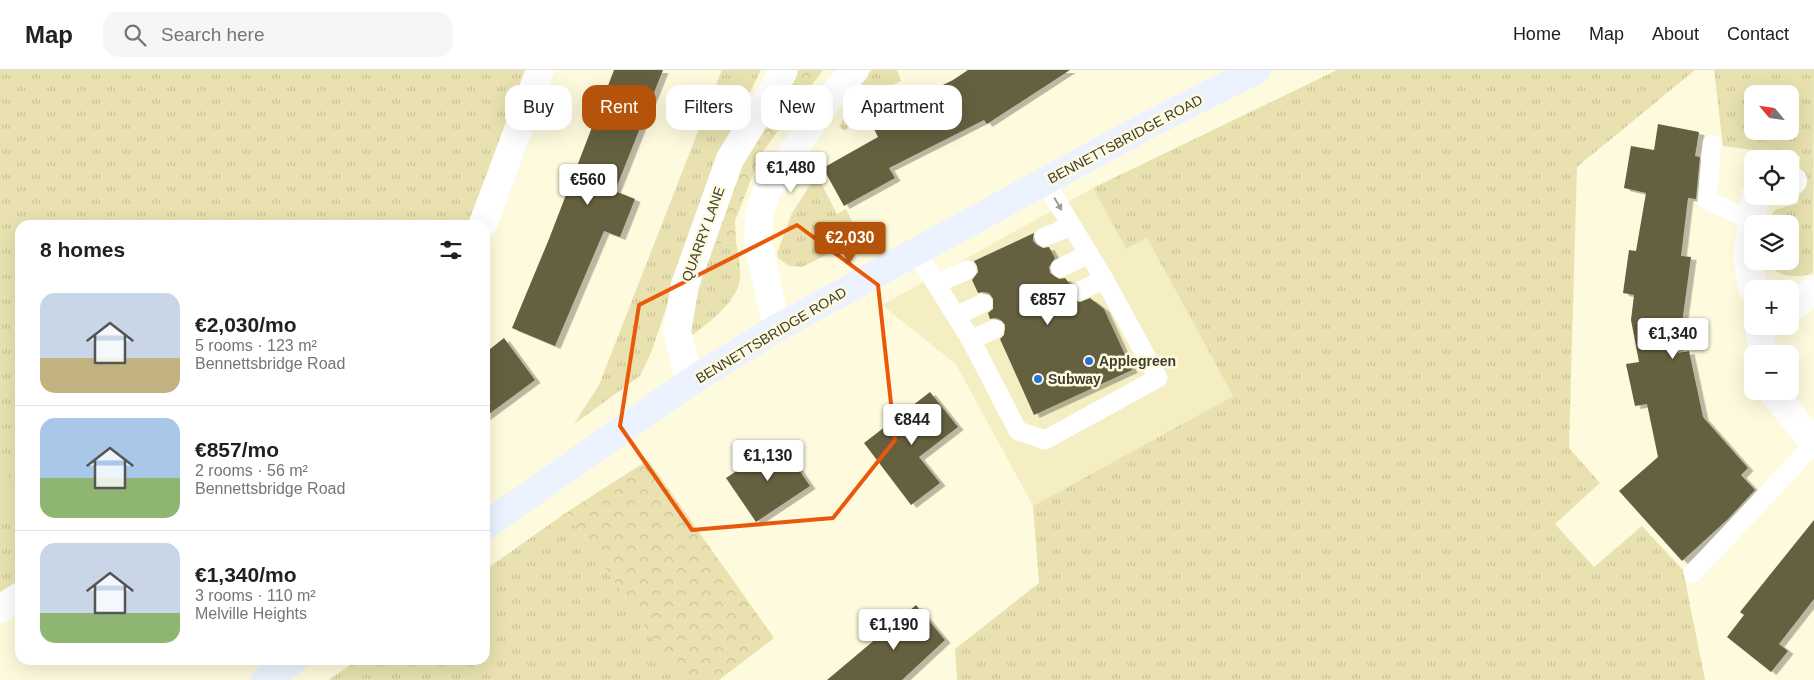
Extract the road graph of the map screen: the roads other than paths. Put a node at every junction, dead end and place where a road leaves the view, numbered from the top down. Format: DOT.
graph roads {
  1 [pos="540,70"];
  2 [pos="784,70"];
  3 [pos="855,70"];
  4 [pos="1257,70"];
  5 [pos="1712,144"];
  6 [pos="1045,182"];
  7 [pos="1753,208"];
  8 [pos="485,220"];
  9 [pos="1072,226"];
  10 [pos="1044,237"];
  11 [pos="916,252"];
  12 [pos="1089,254"];
  13 [pos="1060,268"];
  14 [pos="968,270"];
  15 [pos="1104,279"];
  16 [pos="1751,280"];
  17 [pos="936,284"];
  18 [pos="1814,290"];
  19 [pos="1080,291"];
  20 [pos="1799,302"];
  21 [pos="983,303"];
  22 [pos="956,316"];
  23 [pos="777,328"];
  24 [pos="995,329"];
  25 [pos="970,340"];
  26 [pos="690,382"];
  27 [pos="1779,400"];
  28 [pos="1814,442"];
  29 [pos="490,522"];
  30 [pos="1693,573"];
  31 [pos="15,599"];
  32 [pos="0,609"];
  33 [pos="287,665"];
  34 [pos="265,680"];
  1 -- 8 [label="street"];
  2 -- 26 [label="street, QUARRY LANE"];
  3 -- 23 [label="street"];
  4 -- 6 [label="main road, BENNETTSBRIDGE ROAD"];
  5 -- 7 [label="lane"];
  6 -- 9 [label="lane, one-way"];
  6 -- 11 [label="main road, BENNETTSBRIDGE ROAD"];
  7 -- 16 [label="street"];
  9 -- 10 [label="lane"];
  9 -- 12 [label="lane"];
  11 -- 17 [label="lane"];
  11 -- 23 [label="main road, BENNETTSBRIDGE ROAD"];
  12 -- 13 [label="lane"];
  12 -- 15 [label="lane"];
  14 -- 17 [label="lane"];
  15 -- 19 [label="lane"];
  15 -- 25 [label="lane"];
  17 -- 22 [label="lane"];
  18 -- 20 [label="street"];
  21 -- 22 [label="lane"];
  22 -- 25 [label="lane"];
  23 -- 26 [label="main road, BENNETTSBRIDGE ROAD"];
  24 -- 25 [label="lane"];
  26 -- 29 [label="main road, BENNETTSBRIDGE ROAD"];
  27 -- 28 [label="street"];
  28 -- 30 [label="lane"];
  31 -- 32 [label="street"];
  33 -- 34 [label="main road"];
}
